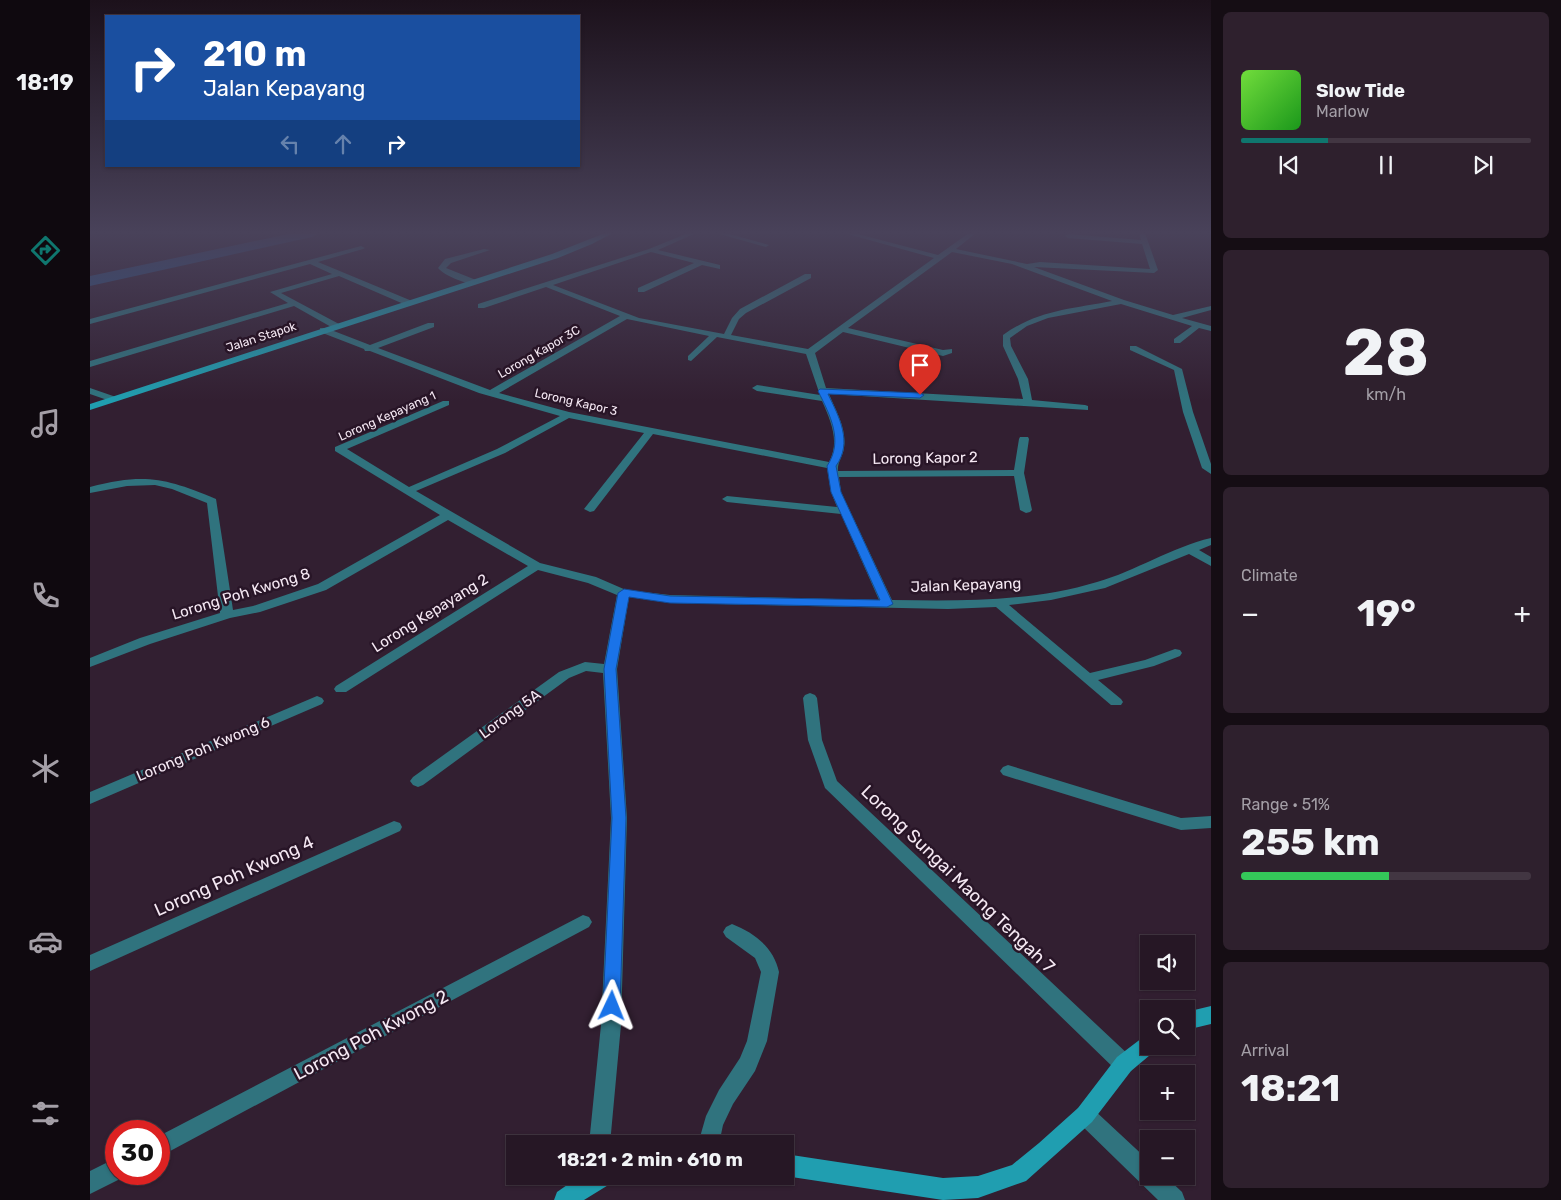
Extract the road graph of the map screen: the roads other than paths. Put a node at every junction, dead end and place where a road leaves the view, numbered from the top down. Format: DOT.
graph roads {
  1 [pos="208,289"];
  2 [pos="285,289"];
  3 [pos="376,289"];
  4 [pos="452,289"];
  5 [pos="534,289"];
  6 [pos="557,289"];
  7 [pos="784,289"];
  8 [pos="898,289"];
  9 [pos="1086,289"];
  10 [pos="1121,302"];
  11 [pos="409,303"];
  12 [pos="292,304"];
  13 [pos="481,306"];
  14 [pos="1211,308"];
  15 [pos="626,316"];
  16 [pos="1172,317"];
  17 [pos="90,322"];
  18 [pos="431,325"];
  19 [pos="1198,325"];
  20 [pos="336,326"];
  21 [pos="843,329"];
  22 [pos="1211,329"];
  23 [pos="323,330"];
  24 [pos="714,335"];
  25 [pos="726,337"];
  26 [pos="1177,341"];
  27 [pos="368,348"];
  28 [pos="1133,348"];
  29 [pos="949,351"];
  30 [pos="810,352"];
  31 [pos="691,358"];
  32 [pos="90,364"];
  33 [pos="757,388"];
  34 [pos="90,391"];
  35 [pos="491,394"];
  36 [pos="824,395"];
  37 [pos="113,399"];
  38 [pos="1028,402"];
  39 [pos="446,403"];
  40 [pos="90,406"];
  41 [pos="1084,408"];
  42 [pos="568,415"];
  43 [pos="651,431"];
  44 [pos="1024,439"];
  45 [pos="340,452"];
  46 [pos="832,470"];
  47 [pos="1211,471"];
  48 [pos="1019,473"];
  49 [pos="90,490"];
  50 [pos="408,491"];
  51 [pos="727,499"];
  52 [pos="590,509"];
  53 [pos="1026,510"];
  54 [pos="844,511"];
  55 [pos="448,515"];
  56 [pos="1211,541"];
  57 [pos="1190,550"];
  58 [pos="1211,562"];
  59 [pos="536,566"];
  60 [pos="624,593"];
  61 [pos="999,603"];
  62 [pos="887,604"];
  63 [pos="227,615"];
  64 [pos="1175,653"];
  65 [pos="90,663"];
  66 [pos="610,669"];
  67 [pos="1087,678"];
  68 [pos="341,689"];
  69 [pos="810,698"];
  70 [pos="317,701"];
  71 [pos="1116,702"];
  72 [pos="1008,772"];
  73 [pos="418,781"];
  74 [pos="90,798"];
  75 [pos="1211,822"];
  76 [pos="394,826"];
  77 [pos="583,922"];
  78 [pos="732,932"];
  79 [pos="90,963"];
  80 [pos="1211,1015"];
  81 [pos="1195,1019"];
  82 [pos="1140,1051"];
  83 [pos="1124,1064"];
  84 [pos="1085,1115"];
  85 [pos="600,1135"];
  86 [pos="710,1135"];
  87 [pos="170,1141"];
  88 [pos="794,1166"];
  89 [pos="1140,1167"];
  90 [pos="105,1175"];
  91 [pos="90,1183"];
  92 [pos="587,1185"];
  93 [pos="1158,1185"];
  94 [pos="565,1200"];
  95 [pos="1174,1200"];
  1 -- 17 [label="street"];
  2 -- 12 [label="street"];
  3 -- 11 [label="street"];
  4 -- 11 [label="main road, Jalan Stapok"];
  5 -- 13 [label="street"];
  6 -- 15 [label="street"];
  7 -- 25 [label="street"];
  8 -- 21 [label="street"];
  9 -- 10 [label="street"];
  10 -- 16 [label="street"];
  10 -- 38 [label="street"];
  11 -- 20 [label="main road, Jalan Stapok"];
  12 -- 20 [label="street"];
  12 -- 32 [label="street"];
  14 -- 16 [label="street"];
  15 -- 24 [label="street"];
  15 -- 35 [label="street, Lorong Kapor 3C"];
  16 -- 19 [label="street"];
  18 -- 27 [label="street"];
  19 -- 22 [label="street"];
  19 -- 26 [label="street"];
  20 -- 23 [label="main road, Jalan Stapok"];
  21 -- 29 [label="street"];
  21 -- 30 [label="street"];
  23 -- 27 [label="street, Lorong Kapor 3"];
  23 -- 37 [label="main road, Jalan Stapok"];
  24 -- 25 [label="street"];
  24 -- 31 [label="street"];
  25 -- 30 [label="street"];
  27 -- 35 [label="street, Lorong Kapor 3"];
  28 -- 47 [label="street"];
  30 -- 36 [label="street"];
  33 -- 36 [label="street"];
  34 -- 37 [label="street"];
  35 -- 42 [label="street, Lorong Kapor 3"];
  36 -- 38 [label="street"];
  36 -- 46 [label="street"];
  37 -- 40 [label="main road, Jalan Stapok"];
  38 -- 41 [label="street"];
  39 -- 45 [label="street, Lorong Kepayang 1"];
  42 -- 43 [label="street, Lorong Kapor 3"];
  42 -- 50 [label="street"];
  43 -- 46 [label="street, Lorong Kapor 3"];
  43 -- 52 [label="street"];
  44 -- 48 [label="street"];
  45 -- 50 [label="street, Jalan Kepayang"];
  46 -- 48 [label="street, Lorong Kapor 2"];
  46 -- 54 [label="street"];
  48 -- 53 [label="street"];
  49 -- 63 [label="street"];
  50 -- 55 [label="street, Jalan Kepayang"];
  51 -- 54 [label="street"];
  54 -- 62 [label="street"];
  55 -- 59 [label="street, Jalan Kepayang"];
  55 -- 63 [label="street, Lorong Poh Kwong 8"];
  56 -- 57 [label="street, Jalan Kepayang"];
  57 -- 58 [label="street"];
  57 -- 61 [label="street, Jalan Kepayang"];
  59 -- 60 [label="street, Jalan Kepayang"];
  59 -- 68 [label="street, Lorong Kepayang 2"];
  60 -- 62 [label="street, Jalan Kepayang"];
  60 -- 66 [label="street"];
  61 -- 62 [label="street, Jalan Kepayang"];
  61 -- 67 [label="street"];
  63 -- 65 [label="street, Lorong Poh Kwong 8"];
  64 -- 67 [label="street"];
  66 -- 73 [label="street, Lorong 5A"];
  66 -- 85 [label="street"];
  67 -- 71 [label="street"];
  69 -- 83 [label="street, Lorong Sungai Maong Tengah 7"];
  70 -- 74 [label="street, Lorong Poh Kwong 6"];
  72 -- 75 [label="street"];
  76 -- 79 [label="street, Lorong Poh Kwong 4"];
  77 -- 87 [label="street, Lorong Poh Kwong 2"];
  78 -- 86 [label="street"];
  80 -- 81 [label="main road"];
  82 -- 83 [label="main road"];
  83 -- 84 [label="main road"];
  84 -- 88 [label="main road"];
  84 -- 89 [label="street"];
  90 -- 91 [label="street"];
  92 -- 94 [label="main road"];
  93 -- 95 [label="street"];
}
